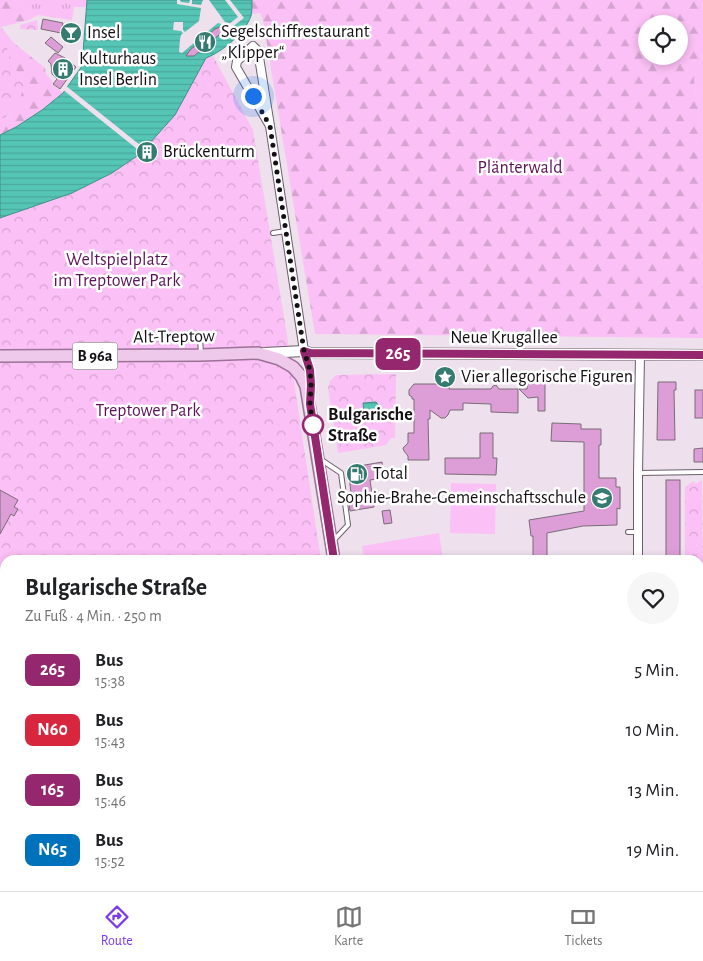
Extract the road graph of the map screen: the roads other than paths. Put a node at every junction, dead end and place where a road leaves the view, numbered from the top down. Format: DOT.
graph roads {
  1 [pos="270,126"];
  2 [pos="286,231"];
  3 [pos="273,233"];
  4 [pos="200,338"];
  5 [pos="304,351"];
  6 [pos="258,353"];
  7 [pos="201,355"];
  8 [pos="640,355"];
  9 [pos="703,355"];
  10 [pos="0,356"];
  11 [pos="310,404"];
  12 [pos="318,457"];
  13 [pos="638,472"];
  14 [pos="703,472"];
  15 [pos="628,532"];
  16 [pos="638,532"];
  17 [pos="332,543"];
  18 [pos="333,555"];
  19 [pos="638,555"];
  1 -- 1 [label="street"];
  1 -- 2 [label="street"];
  2 -- 3 [label="lane"];
  2 -- 5 [label="street"];
  4 -- 7 [label="lane"];
  5 -- 6 [label="street, Alt-Treptow"];
  5 -- 8 [label="street, Neue Krugallee"];
  5 -- 11 [label="street"];
  6 -- 7 [label="main road, Alt-Treptow / B 96a"];
  6 -- 11 [label="main road, Alt-Treptow / B 96a"];
  7 -- 10 [label="main road, Alt-Treptow / B 96a"];
  8 -- 9 [label="street, Neue Krugallee"];
  8 -- 13 [label="street"];
  11 -- 12 [label="main road, B 96a"];
  12 -- 17 [label="main road, B 96a"];
  12 -- 17 [label="lane"];
  13 -- 14 [label="lane"];
  13 -- 16 [label="street"];
  15 -- 16 [label="lane"];
  16 -- 19 [label="street"];
  17 -- 18 [label="main road, B 96a"];
}
